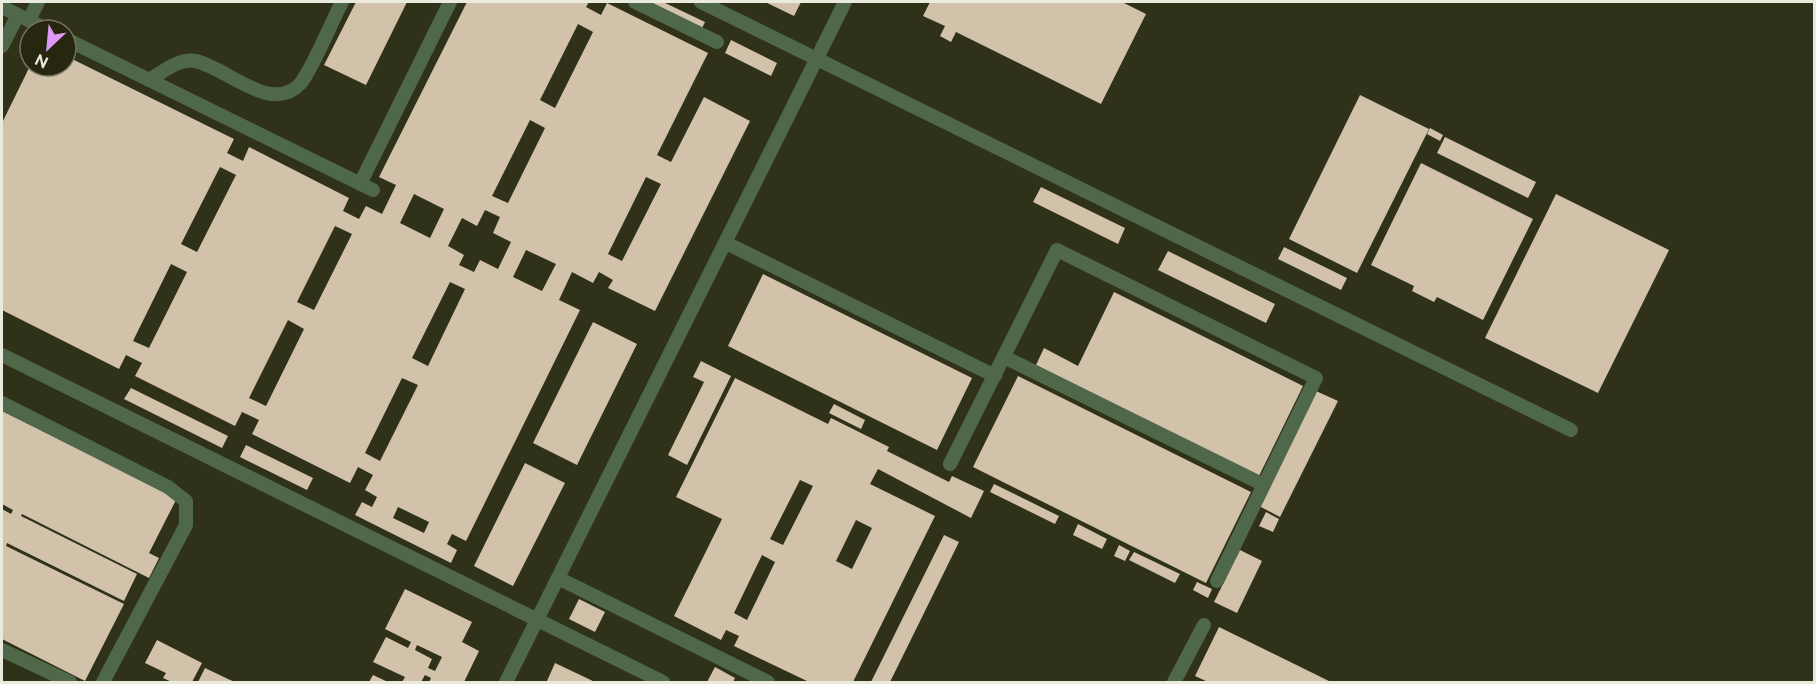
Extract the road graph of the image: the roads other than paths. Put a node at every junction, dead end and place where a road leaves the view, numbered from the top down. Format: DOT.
graph roads {
  1 [pos="38,2"];
  2 [pos="342,2"];
  3 [pos="450,2"];
  4 [pos="635,2"];
  5 [pos="701,2"];
  6 [pos="845,2"];
  7 [pos="2,7"];
  8 [pos="23,18"];
  9 [pos="18,25"];
  10 [pos="717,42"];
  11 [pos="78,45"];
  12 [pos="2,46"];
  13 [pos="818,60"];
  14 [pos="149,80"];
  15 [pos="360,184"];
  16 [pos="373,190"];
  17 [pos="726,243"];
  18 [pos="2,356"];
  19 [pos="1004,357"];
  20 [pos="995,376"];
  21 [pos="2,403"];
  22 [pos="1571,430"];
  23 [pos="950,464"];
  24 [pos="1264,485"];
  25 [pos="558,578"];
  26 [pos="1217,581"];
  27 [pos="537,621"];
  28 [pos="1204,625"];
  29 [pos="2,650"];
  30 [pos="70,682"];
  31 [pos="103,682"];
  32 [pos="506,682"];
  33 [pos="663,682"];
  34 [pos="768,682"];
  35 [pos="1174,682"];
  1 -- 8 [label="lane"];
  2 -- 14 [label="lane"];
  3 -- 15 [label="lane"];
  4 -- 10 [label="lane"];
  5 -- 13 [label="lane"];
  6 -- 13 [label="lane"];
  7 -- 8 [label="lane"];
  9 -- 12 [label="lane"];
  11 -- 14 [label="lane"];
  13 -- 17 [label="lane"];
  13 -- 22 [label="lane"];
  14 -- 15 [label="lane"];
  15 -- 16 [label="lane"];
  17 -- 20 [label="lane"];
  17 -- 25 [label="lane"];
  18 -- 27 [label="lane"];
  19 -- 20 [label="lane"];
  19 -- 24 [label="lane"];
  19 -- 24 [label="lane"];
  20 -- 23 [label="lane"];
  21 -- 31 [label="lane"];
  24 -- 26 [label="lane"];
  25 -- 27 [label="lane"];
  25 -- 34 [label="lane"];
  27 -- 32 [label="lane"];
  27 -- 33 [label="lane"];
  28 -- 35 [label="lane"];
  29 -- 30 [label="lane"];
}
